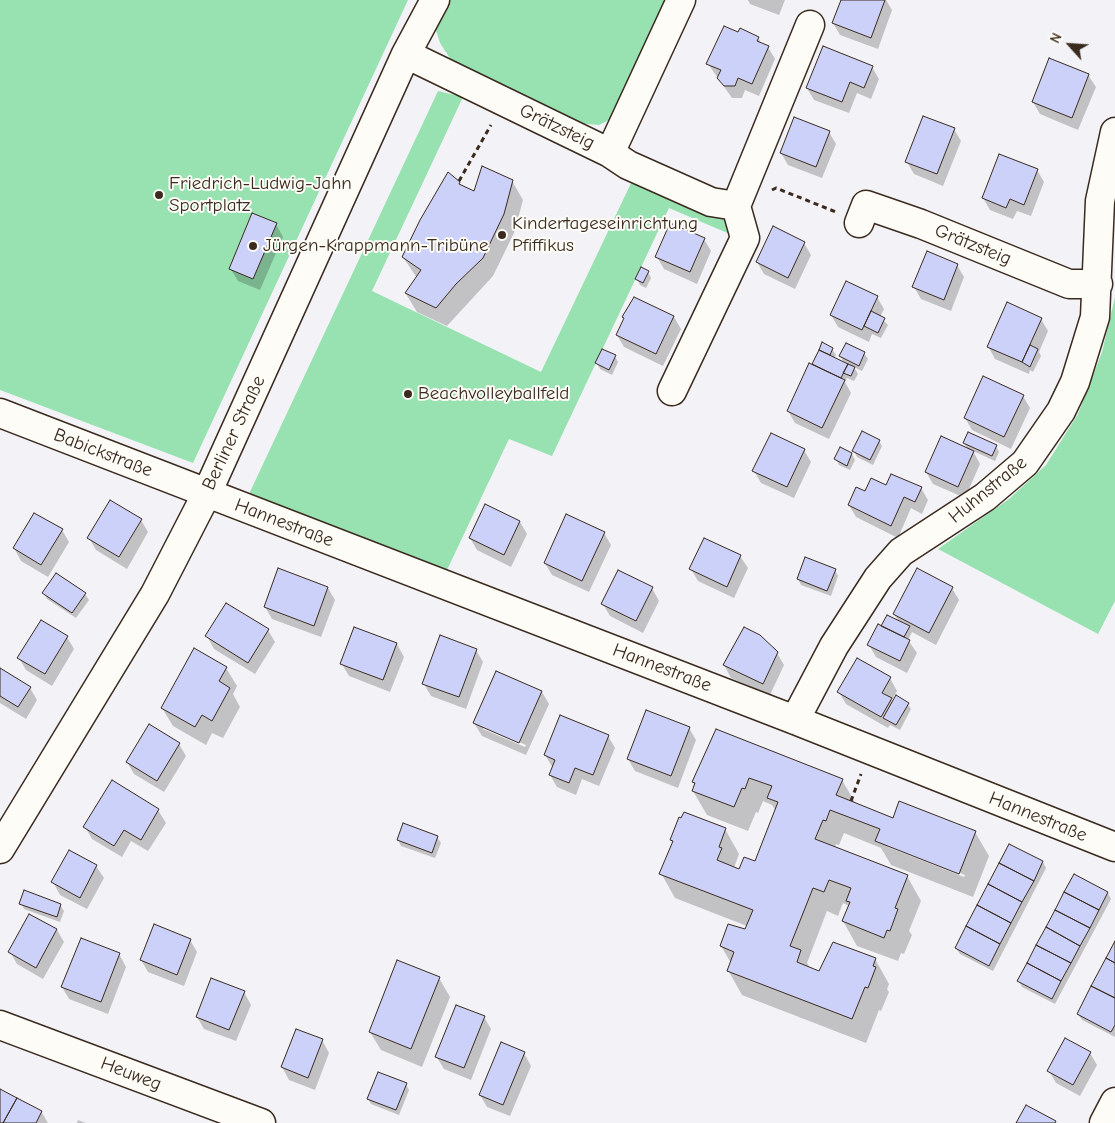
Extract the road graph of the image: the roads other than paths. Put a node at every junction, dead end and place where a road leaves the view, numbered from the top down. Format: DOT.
graph roads {
  1 [pos="435,0"];
  2 [pos="681,0"];
  3 [pos="810,25"];
  4 [pos="406,54"];
  5 [pos="1115,132"];
  6 [pos="610,153"];
  7 [pos="736,206"];
  8 [pos="862,214"];
  9 [pos="1098,284"];
  10 [pos="672,391"];
  11 [pos="0,413"];
  12 [pos="207,493"];
  13 [pos="795,720"];
  14 [pos="1115,847"];
  15 [pos="0,849"];
  16 [pos="0,1025"];
  17 [pos="1115,1102"];
  18 [pos="261,1123"];
  19 [pos="1104,1123"];
  1 -- 4 [label="street, Berliner Straße"];
  2 -- 6 [label="street, Grätzsteig"];
  3 -- 7 [label="street"];
  4 -- 6 [label="street, Grätzsteig"];
  4 -- 12 [label="street, Berliner Straße"];
  5 -- 9 [label="street, Huhnstraße"];
  6 -- 7 [label="street"];
  7 -- 10 [label="street"];
  8 -- 9 [label="street, Grätzsteig"];
  9 -- 13 [label="street, Huhnstraße"];
  11 -- 12 [label="street, Babickstraße"];
  12 -- 13 [label="street, Hannestraße"];
  12 -- 15 [label="street, Berliner Straße"];
  13 -- 14 [label="street, Hannestraße"];
  16 -- 18 [label="street, Heuweg"];
  17 -- 19 [label="street"];
}
